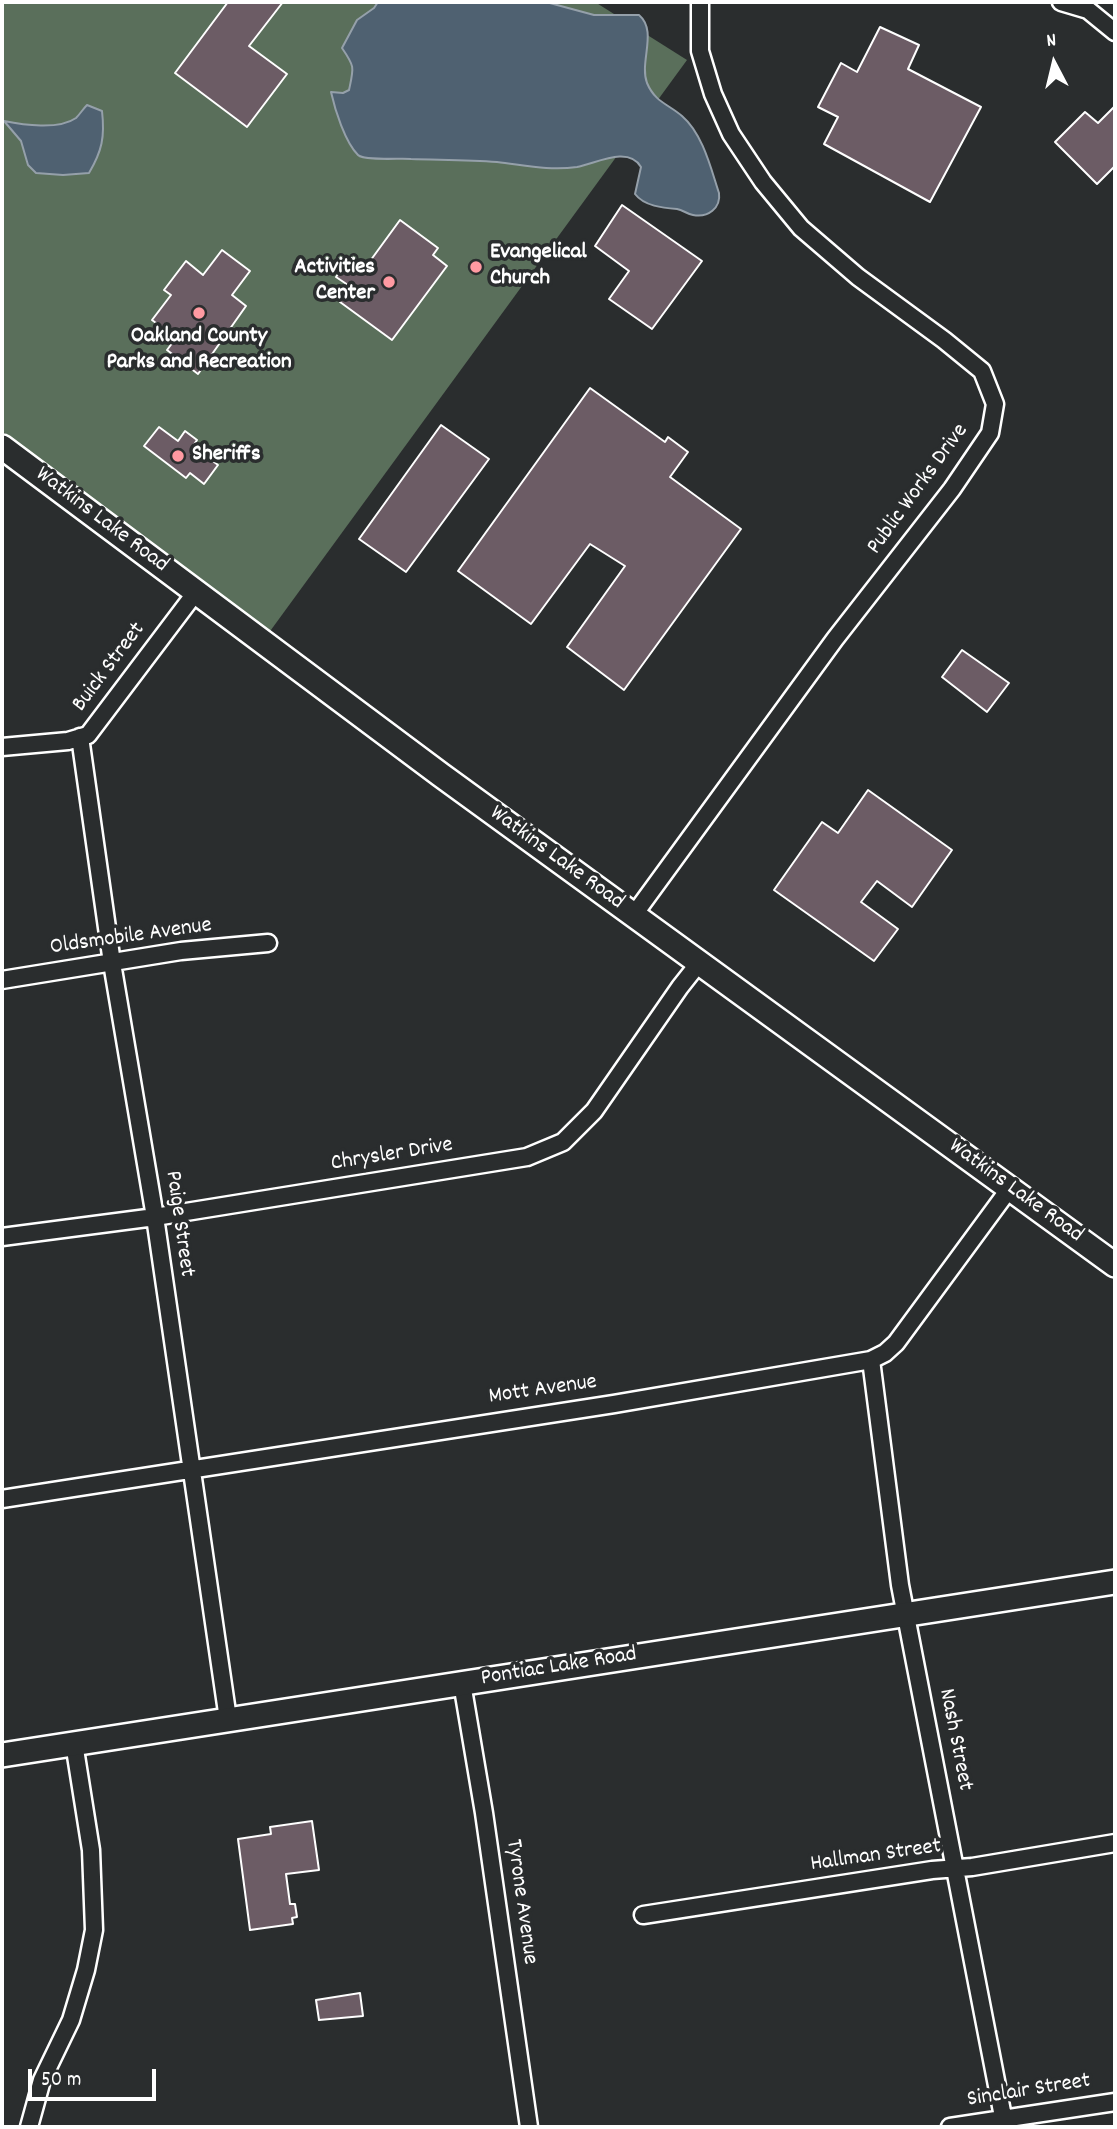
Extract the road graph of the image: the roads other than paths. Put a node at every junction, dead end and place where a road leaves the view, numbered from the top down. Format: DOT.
graph roads {
  1 [pos="700,2"];
  2 [pos="1061,2"];
  3 [pos="1115,32"];
  4 [pos="2,447"];
  5 [pos="196,593"];
  6 [pos="80,737"];
  7 [pos="2,747"];
  8 [pos="633,916"];
  9 [pos="268,943"];
  10 [pos="112,963"];
  11 [pos="699,963"];
  12 [pos="2,980"];
  13 [pos="1010,1188"];
  14 [pos="155,1217"];
  15 [pos="2,1237"];
  16 [pos="1115,1265"];
  17 [pos="871,1360"];
  18 [pos="193,1468"];
  19 [pos="2,1499"];
  20 [pos="1115,1582"];
  21 [pos="906,1614"];
  22 [pos="462,1683"];
  23 [pos="228,1719"];
  24 [pos="74,1743"];
  25 [pos="2,1755"];
  26 [pos="1115,1843"];
  27 [pos="956,1868"];
  28 [pos="643,1915"];
  29 [pos="1115,2102"];
  30 [pos="1004,2123"];
  31 [pos="29,2127"];
  32 [pos="529,2127"];
  33 [pos="950,2127"];
  1 -- 8 [label="street, Public Works Drive"];
  2 -- 3 [label="street"];
  4 -- 5 [label="street, Watkins Lake Road"];
  5 -- 6 [label="street, Buick Street"];
  5 -- 8 [label="street, Watkins Lake Road"];
  6 -- 7 [label="street, Buick Street"];
  6 -- 10 [label="street, Paige Street"];
  8 -- 11 [label="street, Watkins Lake Road"];
  9 -- 10 [label="street, Oldsmobile Avenue"];
  10 -- 12 [label="street, Oldsmobile Avenue"];
  10 -- 14 [label="street, Paige Street"];
  11 -- 13 [label="street, Watkins Lake Road"];
  11 -- 14 [label="street, Chrysler Drive"];
  13 -- 16 [label="street, Watkins Lake Road"];
  13 -- 17 [label="street, Mott Avenue"];
  14 -- 15 [label="street, Chrysler Drive"];
  14 -- 18 [label="street, Paige Street"];
  17 -- 18 [label="street, Mott Avenue"];
  17 -- 21 [label="street, Nash Street"];
  18 -- 19 [label="street, Mott Avenue"];
  18 -- 23 [label="street, Paige Street"];
  20 -- 21 [label="street, Pontiac Lake Road"];
  21 -- 22 [label="street, Pontiac Lake Road"];
  21 -- 27 [label="street, Nash Street"];
  22 -- 23 [label="street, Pontiac Lake Road"];
  22 -- 32 [label="street, Tyrone Avenue"];
  23 -- 24 [label="street, Pontiac Lake Road"];
  24 -- 25 [label="street, Pontiac Lake Road"];
  24 -- 31 [label="street"];
  26 -- 27 [label="street, Hallman Street"];
  27 -- 28 [label="street, Hallman Street"];
  27 -- 30 [label="street, Nash Street"];
  29 -- 30 [label="street, Sinclair Street"];
  30 -- 33 [label="street, Sinclair Street"];
}
